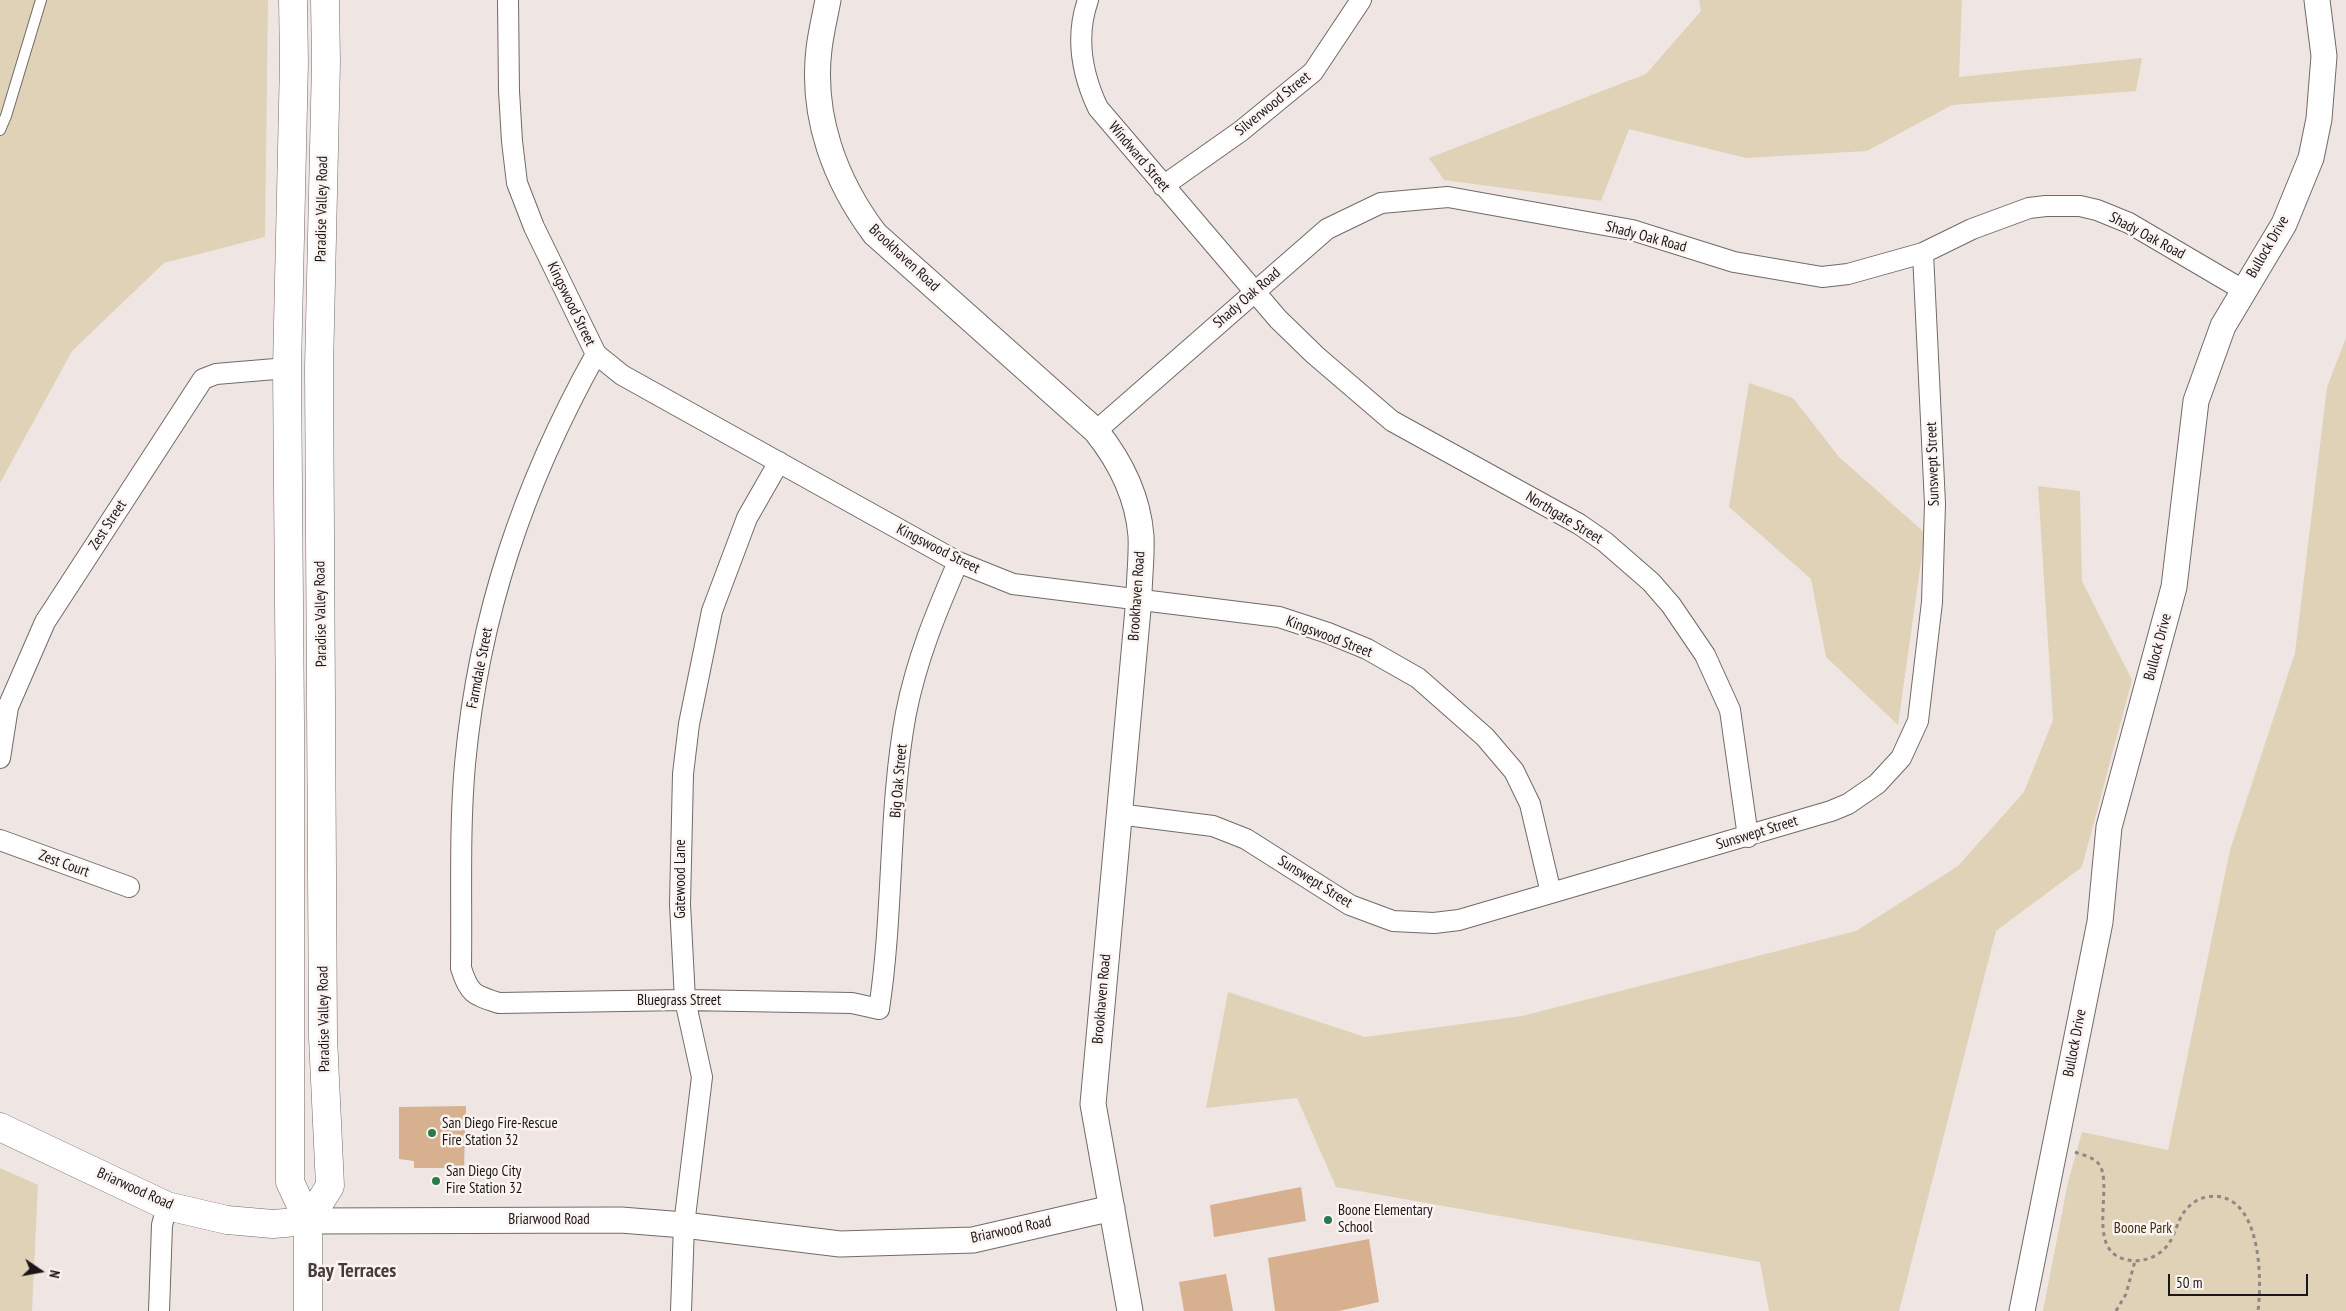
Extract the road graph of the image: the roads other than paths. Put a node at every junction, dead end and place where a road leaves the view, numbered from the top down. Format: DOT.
graph roads {
  1 [pos="41,0"];
  2 [pos="293,0"];
  3 [pos="325,0"];
  4 [pos="508,0"];
  5 [pos="828,0"];
  6 [pos="1088,0"];
  7 [pos="1361,0"];
  8 [pos="2317,0"];
  9 [pos="0,130"];
  10 [pos="1163,186"];
  11 [pos="1923,253"];
  12 [pos="2243,290"];
  13 [pos="1254,291"];
  14 [pos="596,354"];
  15 [pos="287,368"];
  16 [pos="1096,430"];
  17 [pos="779,462"];
  18 [pos="958,562"];
  19 [pos="1139,598"];
  20 [pos="0,758"];
  21 [pos="1118,814"];
  22 [pos="1748,837"];
  23 [pos="0,840"];
  24 [pos="129,888"];
  25 [pos="1551,893"];
  26 [pos="478,996"];
  27 [pos="685,1000"];
  28 [pos="879,1009"];
  29 [pos="0,1127"];
  30 [pos="167,1206"];
  31 [pos="1112,1208"];
  32 [pos="308,1221"];
  33 [pos="684,1225"];
  34 [pos="159,1311"];
  35 [pos="308,1311"];
  36 [pos="681,1311"];
  37 [pos="1130,1311"];
  38 [pos="2022,1311"];
  1 -- 9 [label="lane"];
  2 -- 15 [label="main road, Paradise Valley Road"];
  3 -- 32 [label="main road, Paradise Valley Road"];
  4 -- 14 [label="street, Kingswood Street"];
  5 -- 16 [label="street, Brookhaven Road"];
  6 -- 10 [label="street, Windward Street"];
  7 -- 10 [label="street, Silverwood Street"];
  8 -- 12 [label="street, Bullock Drive"];
  10 -- 13 [label="street, Windward Street"];
  11 -- 12 [label="street, Shady Oak Road"];
  11 -- 13 [label="street, Shady Oak Road"];
  11 -- 22 [label="street, Sunswept Street"];
  12 -- 38 [label="street, Bullock Drive"];
  13 -- 16 [label="street, Shady Oak Road"];
  13 -- 22 [label="street, Northgate Street"];
  14 -- 17 [label="street, Kingswood Street"];
  14 -- 26 [label="street, Farmdale Street"];
  15 -- 20 [label="street, Zest Street"];
  15 -- 32 [label="main road, Paradise Valley Road"];
  16 -- 19 [label="street, Brookhaven Road"];
  17 -- 18 [label="street, Kingswood Street"];
  17 -- 27 [label="street, Gatewood Lane"];
  18 -- 19 [label="street, Kingswood Street"];
  18 -- 28 [label="street, Big Oak Street"];
  19 -- 21 [label="street, Brookhaven Road"];
  19 -- 25 [label="street, Kingswood Street"];
  21 -- 25 [label="street, Sunswept Street"];
  21 -- 31 [label="street, Brookhaven Road"];
  22 -- 25 [label="street, Sunswept Street"];
  23 -- 24 [label="street, Zest Court"];
  26 -- 27 [label="street, Bluegrass Street"];
  27 -- 28 [label="street, Bluegrass Street"];
  27 -- 33 [label="street, Gatewood Lane"];
  29 -- 30 [label="main road, Briarwood Road"];
  30 -- 32 [label="main road, Briarwood Road"];
  30 -- 34 [label="street"];
  31 -- 33 [label="street, Briarwood Road"];
  31 -- 37 [label="street, Brookhaven Road"];
  32 -- 33 [label="street, Briarwood Road"];
  32 -- 35 [label="main road, Paradise Valley Road"];
  33 -- 36 [label="street, Gatewood Lane"];
}
